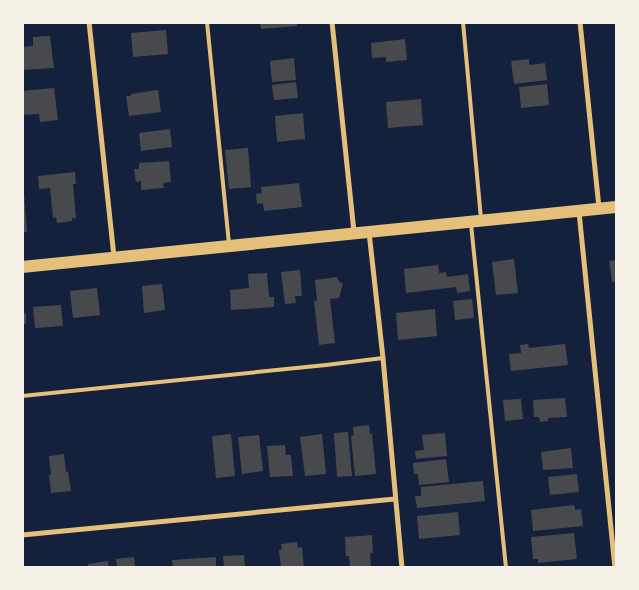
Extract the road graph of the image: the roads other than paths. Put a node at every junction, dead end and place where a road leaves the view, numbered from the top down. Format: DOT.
graph roads {
  1 [pos="89,22"];
  2 [pos="207,22"];
  3 [pos="332,22"];
  4 [pos="463,22"];
  5 [pos="580,22"];
  6 [pos="616,207"];
  7 [pos="599,208"];
  8 [pos="578,210"];
  9 [pos="476,221"];
  10 [pos="369,231"];
  11 [pos="354,232"];
  12 [pos="229,245"];
  13 [pos="114,258"];
  14 [pos="22,267"];
  15 [pos="383,358"];
  16 [pos="22,396"];
  17 [pos="395,499"];
  18 [pos="22,534"];
  19 [pos="402,568"];
  20 [pos="506,568"];
  21 [pos="615,568"];
  1 -- 13 [label="street"];
  2 -- 12 [label="lane"];
  3 -- 11 [label="street"];
  4 -- 9 [label="lane"];
  5 -- 7 [label="street"];
  6 -- 7 [label="main road"];
  7 -- 8 [label="main road"];
  8 -- 9 [label="main road"];
  8 -- 21 [label="street"];
  9 -- 10 [label="main road"];
  9 -- 20 [label="lane"];
  10 -- 11 [label="main road"];
  10 -- 15 [label="street"];
  11 -- 12 [label="main road"];
  12 -- 13 [label="main road"];
  13 -- 14 [label="main road"];
  15 -- 16 [label="lane"];
  15 -- 17 [label="street"];
  17 -- 18 [label="street"];
  17 -- 19 [label="street"];
}
